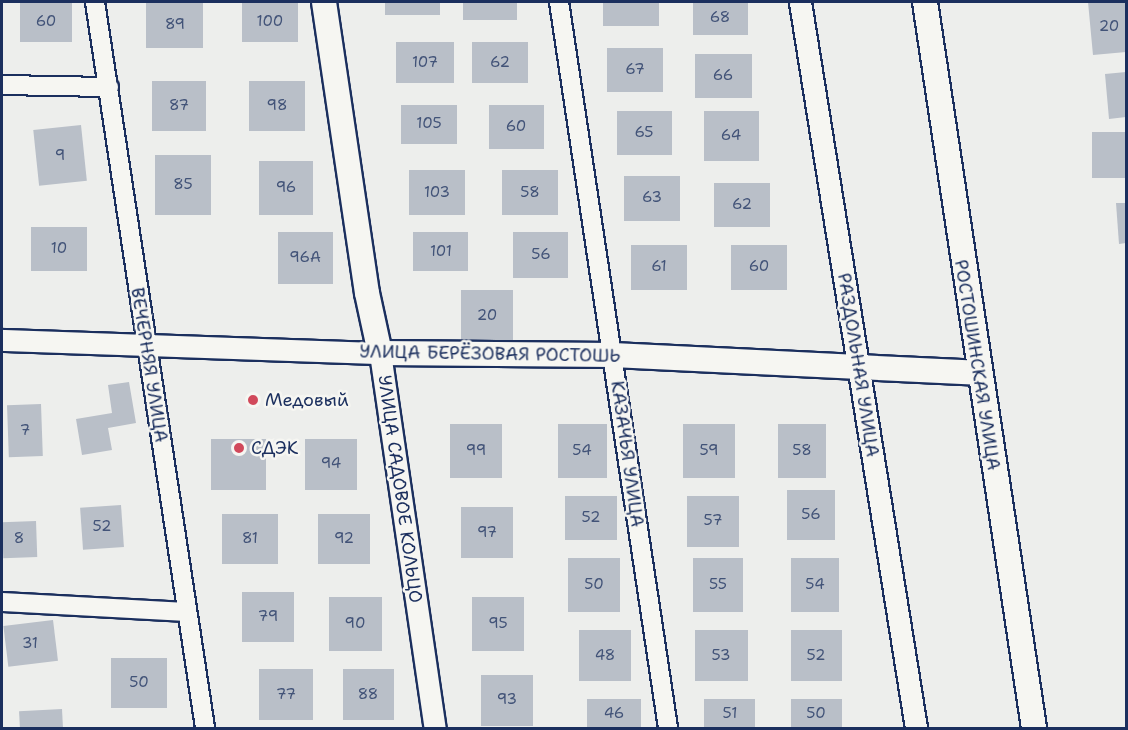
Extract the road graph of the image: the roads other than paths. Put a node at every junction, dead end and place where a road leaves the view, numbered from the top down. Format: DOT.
graph roads {
  1 [pos="94,2"];
  2 [pos="324,2"];
  3 [pos="559,2"];
  4 [pos="800,2"];
  5 [pos="925,2"];
  6 [pos="2,85"];
  7 [pos="109,87"];
  8 [pos="2,340"];
  9 [pos="145,342"];
  10 [pos="380,353"];
  11 [pos="613,355"];
  12 [pos="858,365"];
  13 [pos="978,373"];
  14 [pos="2,602"];
  15 [pos="187,612"];
  16 [pos="205,729"];
  17 [pos="435,729"];
  18 [pos="668,729"];
  19 [pos="916,729"];
  20 [pos="1034,729"];
  1 -- 7 [label="street, ВЕЧЕРНЯЯ УЛИЦА"];
  2 -- 10 [label="main road, УЛИЦА САДОВОЕ КОЛЬЦО"];
  3 -- 11 [label="street, КАЗАЧЬЯ УЛИЦА"];
  4 -- 12 [label="street, РАЗДОЛЬНАЯ УЛИЦА"];
  5 -- 13 [label="main road, РОСТОШИНСКАЯ УЛИЦА"];
  6 -- 7 [label="street"];
  7 -- 9 [label="street, ВЕЧЕРНЯЯ УЛИЦА"];
  8 -- 9 [label="street, УЛИЦА БЕРЁЗОВАЯ РОСТОШЬ"];
  9 -- 10 [label="street, УЛИЦА БЕРЁЗОВАЯ РОСТОШЬ"];
  9 -- 15 [label="street, ВЕЧЕРНЯЯ УЛИЦА"];
  10 -- 11 [label="main road, УЛИЦА БЕРЁЗОВАЯ РОСТОШЬ"];
  10 -- 17 [label="street, УЛИЦА САДОВОЕ КОЛЬЦО"];
  11 -- 12 [label="main road, УЛИЦА БЕРЁЗОВАЯ РОСТОШЬ"];
  11 -- 18 [label="street, КАЗАЧЬЯ УЛИЦА"];
  12 -- 13 [label="main road, УЛИЦА БЕРЁЗОВАЯ РОСТОШЬ"];
  12 -- 19 [label="street, РАЗДОЛЬНАЯ УЛИЦА"];
  13 -- 20 [label="main road, РОСТОШИНСКАЯ УЛИЦА"];
  14 -- 15 [label="street"];
  15 -- 16 [label="street, ВЕЧЕРНЯЯ УЛИЦА"];
}
